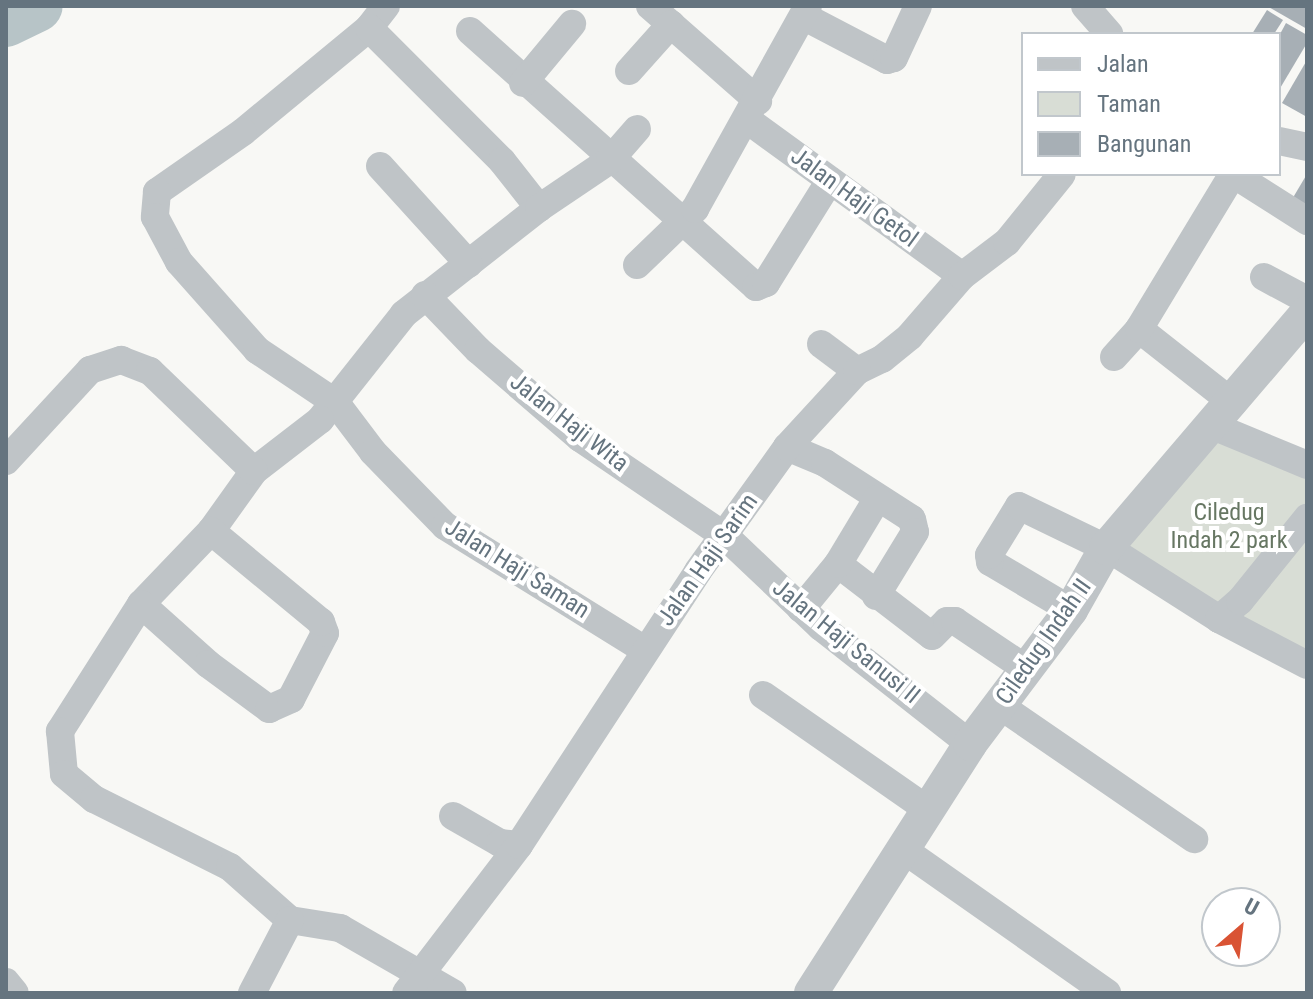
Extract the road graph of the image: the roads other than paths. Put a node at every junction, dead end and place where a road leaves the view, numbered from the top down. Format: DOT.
graph roads {
  1 [pos="918,6"];
  2 [pos="1085,6"];
  3 [pos="805,11"];
  4 [pos="660,15"];
  5 [pos="377,17"];
  6 [pos="572,24"];
  7 [pos="470,31"];
  8 [pos="1107,32"];
  9 [pos="629,71"];
  10 [pos="523,83"];
  11 [pos="752,110"];
  12 [pos="637,129"];
  13 [pos="1281,141"];
  14 [pos="1307,147"];
  15 [pos="610,160"];
  16 [pos="380,166"];
  17 [pos="1060,176"];
  18 [pos="1232,176"];
  19 [pos="1236,176"];
  20 [pos="830,180"];
  21 [pos="539,208"];
  22 [pos="1307,221"];
  23 [pos="680,224"];
  24 [pos="469,264"];
  25 [pos="637,265"];
  26 [pos="962,276"];
  27 [pos="1264,277"];
  28 [pos="425,295"];
  29 [pos="1307,300"];
  30 [pos="1307,313"];
  31 [pos="1139,329"];
  32 [pos="821,344"];
  33 [pos="1114,357"];
  34 [pos="857,371"];
  35 [pos="336,403"];
  36 [pos="1223,414"];
  37 [pos="787,447"];
  38 [pos="6,461"];
  39 [pos="1307,465"];
  40 [pos="254,471"];
  41 [pos="877,499"];
  42 [pos="1307,518"];
  43 [pos="211,531"];
  44 [pos="725,536"];
  45 [pos="1110,550"];
  46 [pos="838,564"];
  47 [pos="876,596"];
  48 [pos="141,604"];
  49 [pos="801,609"];
  50 [pos="1071,610"];
  51 [pos="1219,619"];
  52 [pos="645,650"];
  53 [pos="1307,665"];
  54 [pos="1028,670"];
  55 [pos="763,695"];
  56 [pos="999,705"];
  57 [pos="970,744"];
  58 [pos="927,809"];
  59 [pos="453,816"];
  60 [pos="1194,839"];
  61 [pos="519,845"];
  62 [pos="901,848"];
  63 [pos="290,920"];
  64 [pos="6,982"];
  65 [pos="414,982"];
  66 [pos="817,991"];
  67 [pos="15,993"];
  68 [pos="252,993"];
  69 [pos="453,993"];
  70 [pos="1107,993"];
  1 -- 3 [label="street"];
  2 -- 8 [label="street"];
  3 -- 11 [label="street"];
  4 -- 9 [label="street"];
  4 -- 11 [label="street, Jalan Haji Getol"];
  5 -- 21 [label="street"];
  5 -- 35 [label="street, Jalan Haji Saman"];
  6 -- 10 [label="street"];
  7 -- 10 [label="street"];
  10 -- 15 [label="street"];
  11 -- 20 [label="street, Jalan Haji Getol"];
  11 -- 23 [label="street"];
  12 -- 15 [label="street"];
  13 -- 14 [label="street"];
  15 -- 21 [label="street"];
  15 -- 23 [label="street"];
  16 -- 24 [label="street"];
  17 -- 26 [label="street, Jalan Haji Sarim"];
  18 -- 31 [label="street"];
  19 -- 22 [label="street"];
  20 -- 23 [label="street"];
  20 -- 26 [label="street, Jalan Haji Getol"];
  21 -- 24 [label="street"];
  23 -- 25 [label="street"];
  24 -- 28 [label="street"];
  26 -- 34 [label="street, Jalan Haji Sarim"];
  27 -- 29 [label="street"];
  28 -- 35 [label="street"];
  28 -- 44 [label="street, Jalan Haji Wita"];
  30 -- 36 [label="street, Ciledug Indah II"];
  31 -- 33 [label="street"];
  31 -- 36 [label="street"];
  32 -- 34 [label="street"];
  34 -- 37 [label="street, Jalan Haji Sarim"];
  35 -- 40 [label="street"];
  35 -- 52 [label="street, Jalan Haji Saman"];
  36 -- 39 [label="street"];
  36 -- 45 [label="street, Ciledug Indah II"];
  37 -- 41 [label="street"];
  37 -- 44 [label="street, Jalan Haji Sarim"];
  38 -- 40 [label="street"];
  40 -- 43 [label="street"];
  41 -- 46 [label="street"];
  41 -- 47 [label="street"];
  42 -- 51 [label="street"];
  43 -- 48 [label="street"];
  43 -- 48 [label="street"];
  44 -- 49 [label="street, Jalan Haji Sanusi II"];
  44 -- 52 [label="street, Jalan Haji Sarim"];
  45 -- 50 [label="street, Ciledug Indah II"];
  45 -- 50 [label="street"];
  45 -- 51 [label="street"];
  46 -- 47 [label="street"];
  46 -- 49 [label="street"];
  47 -- 54 [label="street"];
  48 -- 63 [label="street"];
  49 -- 57 [label="street, Jalan Haji Sanusi II"];
  50 -- 54 [label="street, Ciledug Indah II"];
  51 -- 53 [label="street"];
  52 -- 61 [label="street, Jalan Haji Sarim"];
  54 -- 56 [label="street, Ciledug Indah II"];
  55 -- 58 [label="street"];
  56 -- 57 [label="street, Ciledug Indah II"];
  56 -- 60 [label="street"];
  57 -- 58 [label="street, Ciledug Indah II"];
  58 -- 62 [label="street, Ciledug Indah II"];
  59 -- 61 [label="street"];
  61 -- 65 [label="street, Jalan Haji Sarim"];
  62 -- 66 [label="street, Ciledug Indah II"];
  62 -- 70 [label="street"];
  63 -- 65 [label="street"];
  63 -- 68 [label="street"];
  64 -- 67 [label="street"];
  65 -- 69 [label="street"];
}
